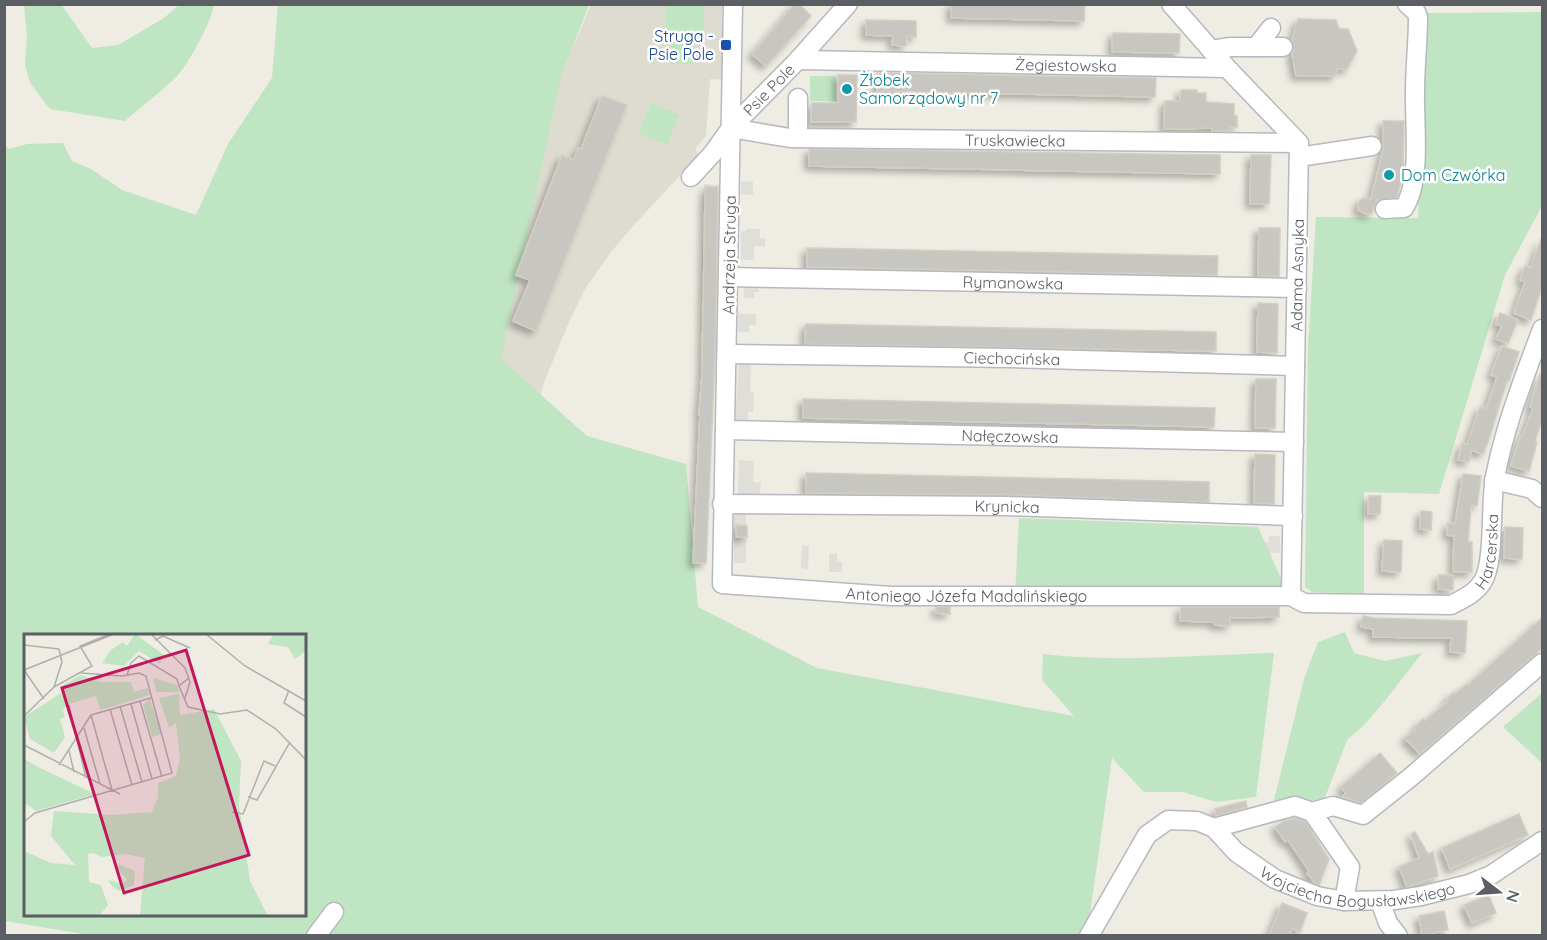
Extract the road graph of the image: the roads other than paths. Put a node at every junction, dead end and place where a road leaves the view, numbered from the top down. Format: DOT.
graph roads {
  1 [pos="733,4"];
  2 [pos="848,4"];
  3 [pos="1171,4"];
  4 [pos="1411,8"];
  5 [pos="1271,28"];
  6 [pos="1256,47"];
  7 [pos="1283,47"];
  8 [pos="1211,50"];
  9 [pos="798,60"];
  10 [pos="1227,68"];
  11 [pos="798,98"];
  12 [pos="731,128"];
  13 [pos="798,138"];
  14 [pos="1372,146"];
  15 [pos="1299,150"];
  16 [pos="691,177"];
  17 [pos="1385,209"];
  18 [pos="728,277"];
  19 [pos="1297,288"];
  20 [pos="1542,329"];
  21 [pos="728,354"];
  22 [pos="1295,366"];
  23 [pos="725,430"];
  24 [pos="1294,442"];
  25 [pos="1494,480"];
  26 [pos="1542,498"];
  27 [pos="722,504"];
  28 [pos="1293,516"];
  29 [pos="1291,596"];
  30 [pos="1542,663"];
  31 [pos="1312,812"];
  32 [pos="1215,828"];
  33 [pos="1542,842"];
  34 [pos="1344,901"];
  35 [pos="1380,901"];
  36 [pos="334,912"];
  37 [pos="315,936"];
  38 [pos="1089,936"];
  39 [pos="1398,936"];
  1 -- 12 [label="street, Andrzeja Struga"];
  2 -- 9 [label="street, Psie Pole"];
  3 -- 8 [label="street"];
  4 -- 17 [label="street"];
  5 -- 6 [label="street"];
  6 -- 7 [label="street"];
  6 -- 8 [label="street"];
  8 -- 10 [label="street"];
  9 -- 10 [label="street, Żegiestowska"];
  9 -- 12 [label="street, Psie Pole"];
  10 -- 15 [label="street"];
  11 -- 13 [label="street"];
  12 -- 13 [label="street, Truskawiecka"];
  12 -- 16 [label="street, Psie Pole"];
  12 -- 18 [label="street, Andrzeja Struga"];
  13 -- 15 [label="street, Truskawiecka"];
  14 -- 15 [label="street, Truskawiecka"];
  15 -- 19 [label="street, Adama Asnyka"];
  18 -- 19 [label="street, Rymanowska"];
  18 -- 21 [label="street, Andrzeja Struga"];
  19 -- 22 [label="street, Adama Asnyka"];
  20 -- 25 [label="street, Harcerska"];
  21 -- 22 [label="street, Ciechocińska"];
  21 -- 23 [label="street, Andrzeja Struga"];
  22 -- 24 [label="street, Adama Asnyka"];
  23 -- 24 [label="street, Nałęczowska"];
  23 -- 27 [label="street, Andrzeja Struga"];
  24 -- 28 [label="street, Adama Asnyka"];
  25 -- 26 [label="street"];
  25 -- 29 [label="street, Harcerska"];
  27 -- 28 [label="street, Krynicka"];
  27 -- 29 [label="street, Antoniego Józefa Madalińskiego"];
  28 -- 29 [label="street, Adama Asnyka"];
  30 -- 31 [label="street"];
  31 -- 32 [label="street"];
  31 -- 34 [label="street"];
  32 -- 34 [label="street, Wojciecha Bogusławskiego"];
  32 -- 38 [label="street"];
  33 -- 35 [label="street, Wojciecha Bogusławskiego"];
  34 -- 35 [label="street, Wojciecha Bogusławskiego"];
  35 -- 39 [label="street"];
  36 -- 37 [label="street"];
}
